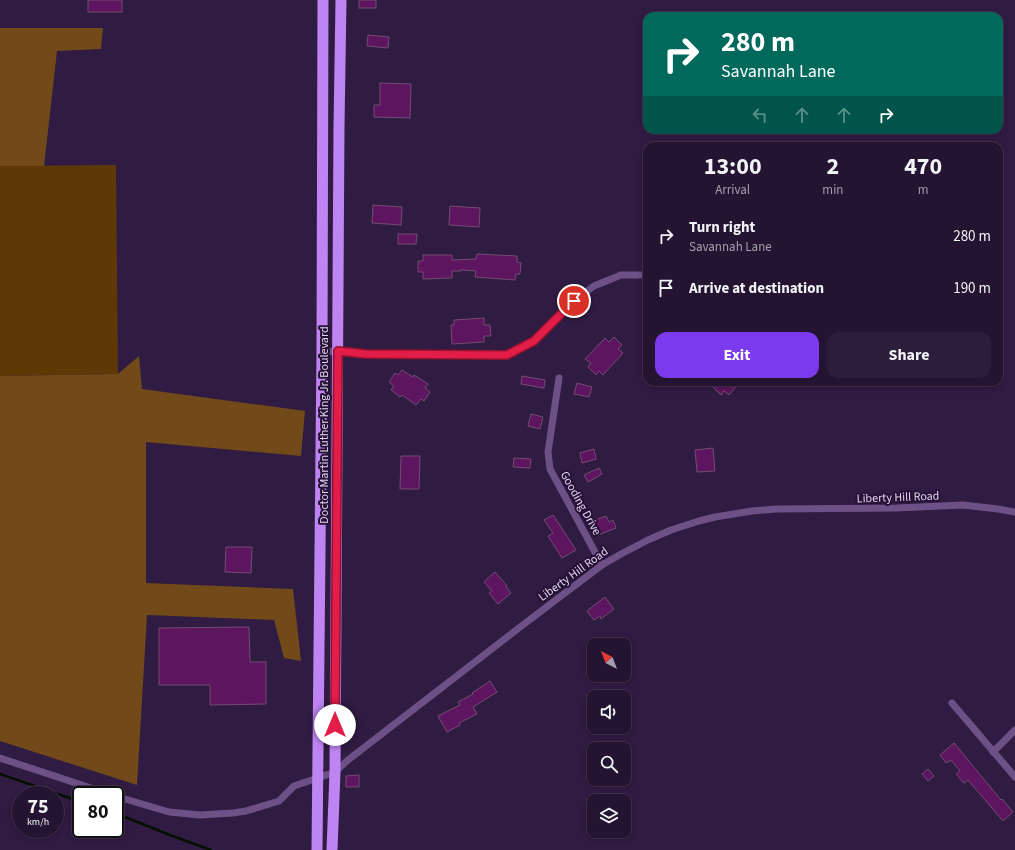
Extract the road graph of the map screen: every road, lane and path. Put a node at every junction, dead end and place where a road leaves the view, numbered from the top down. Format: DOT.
graph roads {
  1 [pos="323,0"];
  2 [pos="341,0"];
  3 [pos="643,275"];
  4 [pos="338,351"];
  5 [pos="322,352"];
  6 [pos="559,378"];
  7 [pos="1015,512"];
  8 [pos="602,565"];
  9 [pos="952,703"];
  10 [pos="1015,730"];
  11 [pos="994,752"];
  12 [pos="0,758"];
  13 [pos="335,772"];
  14 [pos="1015,777"];
  15 [pos="318,778"];
  16 [pos="85,786"];
  17 [pos="124,799"];
  18 [pos="317,850"];
  19 [pos="332,850"];
  1 -- 5 [label="highway, Doctor Martin Luther King Jr. Boulevard"];
  2 -- 4 [label="highway, Doctor Martin Luther King Jr. Boulevard"];
  3 -- 4 [label="street"];
  4 -- 5 [label="street"];
  4 -- 13 [label="highway, Doctor Martin Luther King Jr. Boulevard"];
  5 -- 15 [label="highway, Doctor Martin Luther King Jr. Boulevard"];
  6 -- 8 [label="street, Gooding Drive"];
  7 -- 8 [label="street, Liberty Hill Road"];
  8 -- 13 [label="street, Liberty Hill Road"];
  9 -- 11 [label="street"];
  10 -- 11 [label="street"];
  11 -- 14 [label="street"];
  12 -- 16 [label="street"];
  13 -- 15 [label="street"];
  13 -- 19 [label="highway, Doctor Martin Luther King Jr. Boulevard"];
  15 -- 17 [label="street"];
  15 -- 18 [label="highway, Doctor Martin Luther King Jr. Boulevard"];
}
